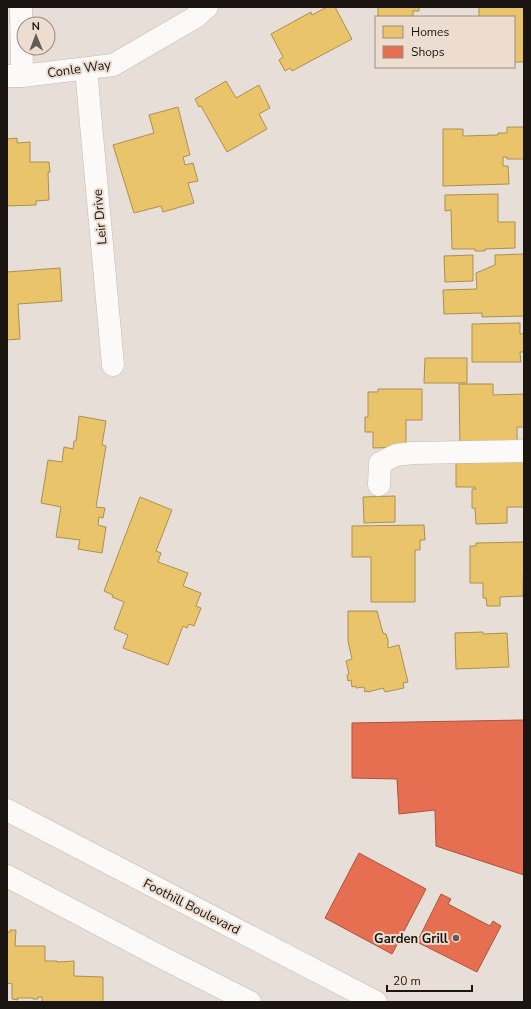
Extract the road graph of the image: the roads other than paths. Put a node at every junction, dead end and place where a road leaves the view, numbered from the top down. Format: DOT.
graph roads {
  1 [pos="21,7"];
  2 [pos="207,7"];
  3 [pos="86,69"];
  4 [pos="14,76"];
  5 [pos="113,365"];
  6 [pos="524,451"];
  7 [pos="379,485"];
  8 [pos="7,810"];
  9 [pos="7,876"];
  10 [pos="250,1002"];
  11 [pos="376,1002"];
  1 -- 4 [label="main road"];
  2 -- 3 [label="main road, Conle Way"];
  3 -- 4 [label="main road, Conle Way"];
  3 -- 5 [label="main road, Leir Drive"];
  6 -- 7 [label="main road"];
  8 -- 11 [label="main road, Foothill Boulevard"];
  9 -- 10 [label="main road"];
}
